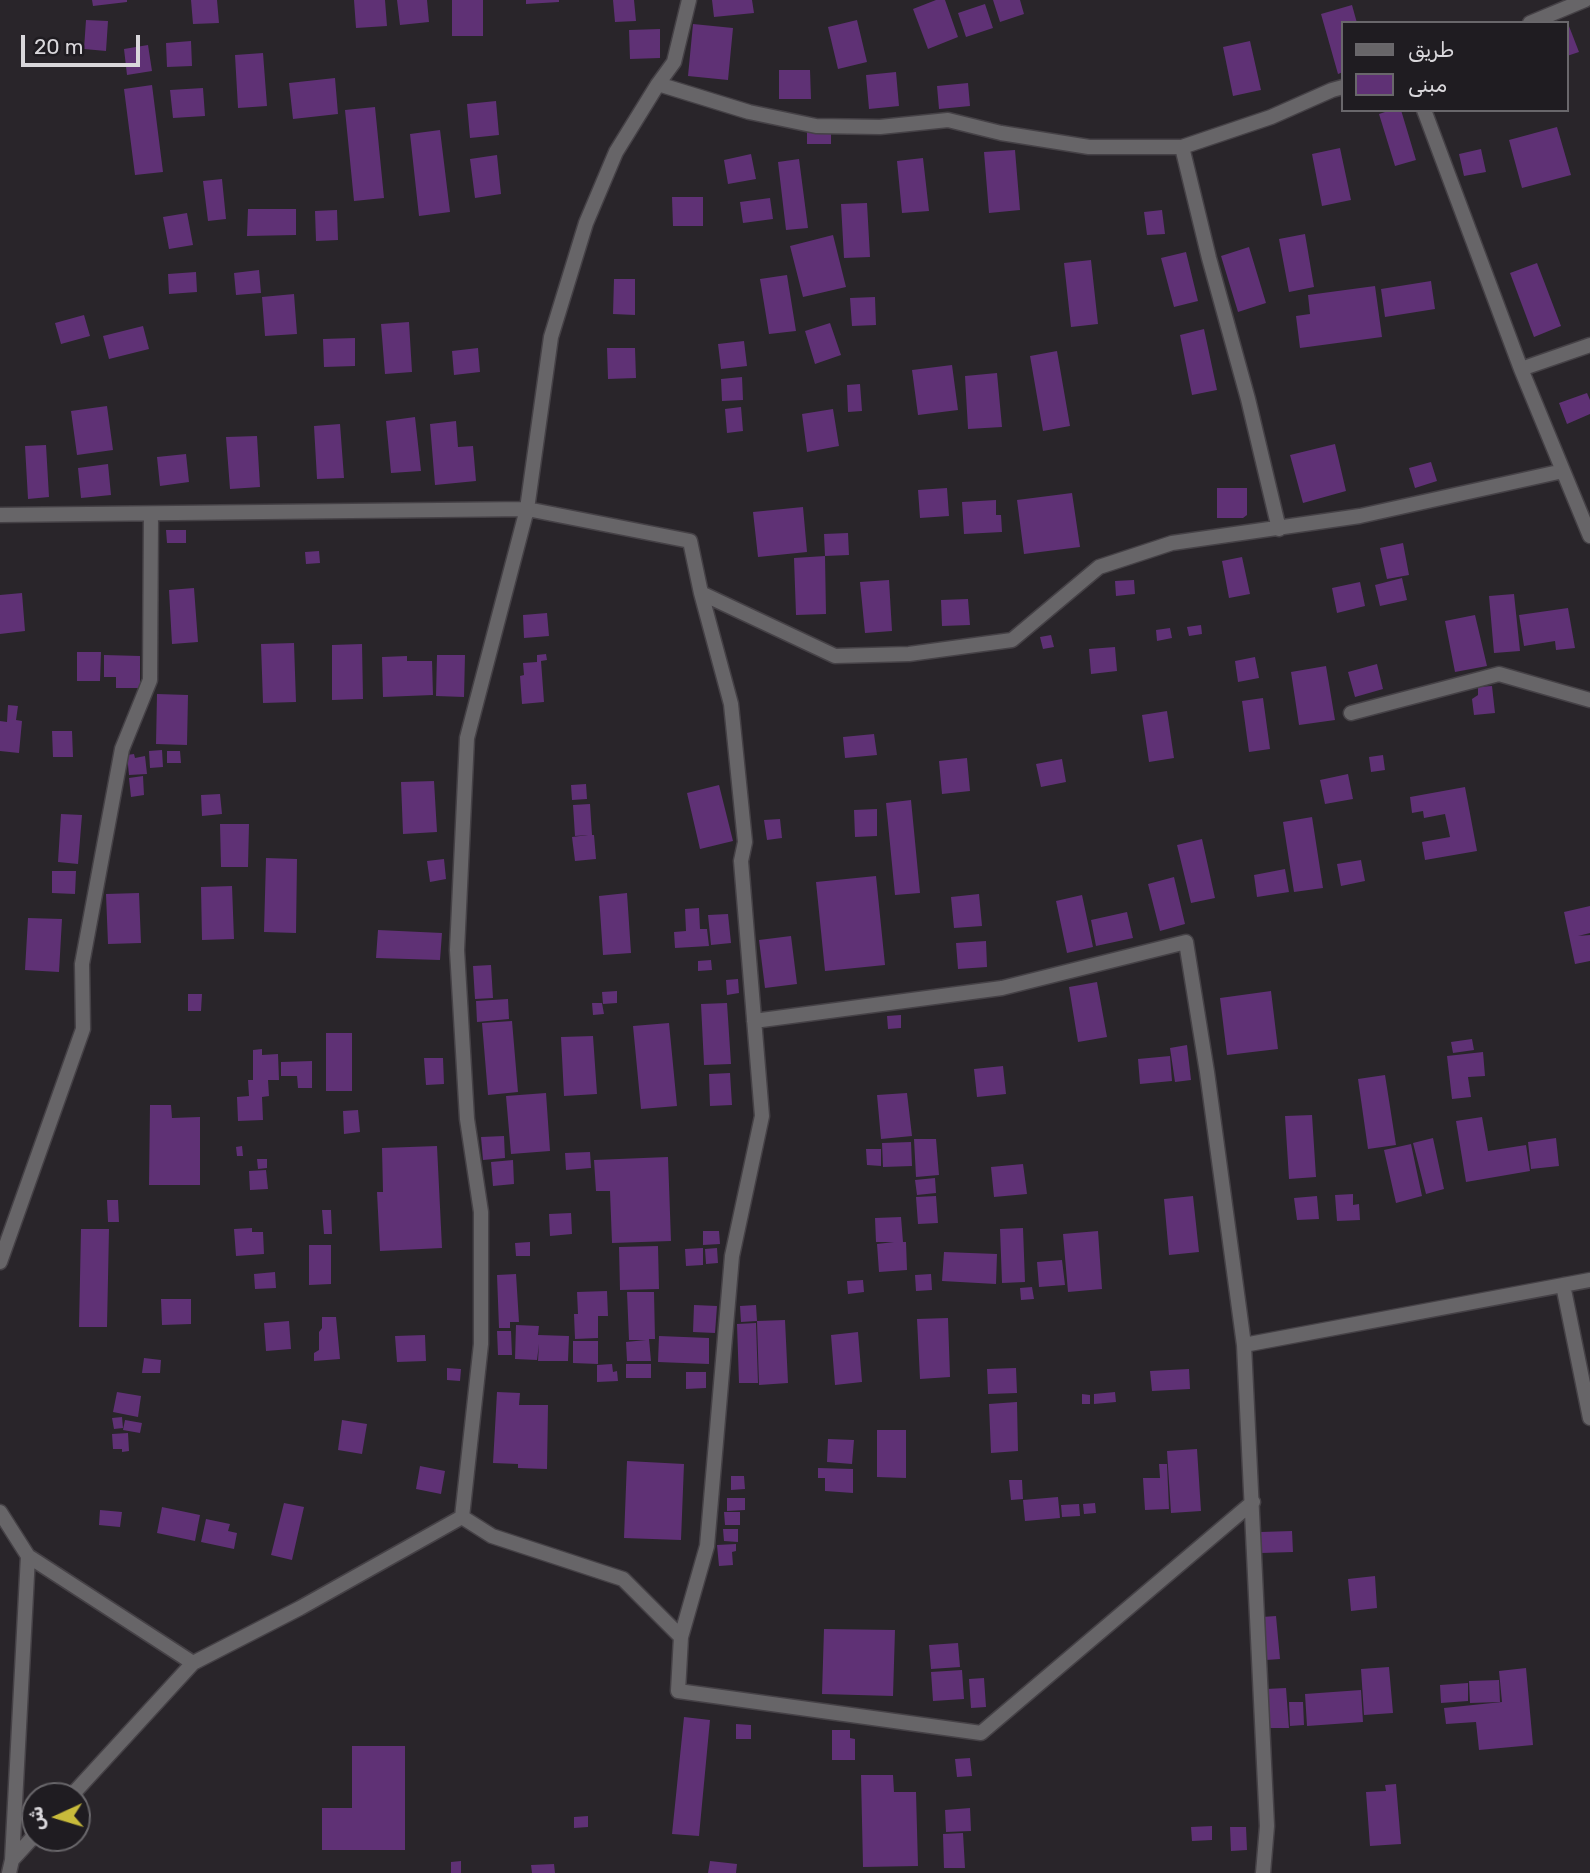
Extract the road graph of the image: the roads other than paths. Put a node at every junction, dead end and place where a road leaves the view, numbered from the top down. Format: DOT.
graph roads {
  1 [pos="689,0"];
  2 [pos="1585,0"];
  3 [pos="1535,21"];
  4 [pos="658,84"];
  5 [pos="1342,88"];
  6 [pos="1425,112"];
  7 [pos="1182,147"];
  8 [pos="1590,345"];
  9 [pos="1521,369"];
  10 [pos="1563,471"];
  11 [pos="527,509"];
  12 [pos="151,514"];
  13 [pos="0,515"];
  14 [pos="1279,529"];
  15 [pos="1590,536"];
  16 [pos="701,593"];
  17 [pos="1590,701"];
  18 [pos="1351,713"];
  19 [pos="754,1021"];
  20 [pos="0,1262"];
  21 [pos="1590,1280"];
  22 [pos="1563,1285"];
  23 [pos="1244,1345"];
  24 [pos="1590,1418"];
  25 [pos="1253,1502"];
  26 [pos="0,1512"];
  27 [pos="462,1517"];
  28 [pos="29,1556"];
  29 [pos="681,1637"];
  30 [pos="192,1662"];
  31 [pos="84,1782"];
  32 [pos="22,1852"];
  33 [pos="10,1867"];
  34 [pos="1263,1873"];
  1 -- 4 [label="street"];
  2 -- 3 [label="street"];
  4 -- 7 [label="street"];
  4 -- 11 [label="street"];
  5 -- 7 [label="street"];
  6 -- 9 [label="street"];
  7 -- 14 [label="street"];
  8 -- 9 [label="street"];
  9 -- 10 [label="street"];
  10 -- 14 [label="street"];
  10 -- 15 [label="street"];
  11 -- 12 [label="street"];
  11 -- 16 [label="street"];
  11 -- 27 [label="street"];
  12 -- 13 [label="street"];
  12 -- 20 [label="street"];
  14 -- 16 [label="street"];
  16 -- 19 [label="street"];
  17 -- 18 [label="street"];
  19 -- 23 [label="street"];
  19 -- 29 [label="street"];
  21 -- 22 [label="street"];
  22 -- 23 [label="street"];
  22 -- 24 [label="street"];
  23 -- 25 [label="street"];
  25 -- 29 [label="street"];
  25 -- 34 [label="street"];
  26 -- 28 [label="street"];
  27 -- 29 [label="street"];
  27 -- 30 [label="street"];
  28 -- 30 [label="street"];
  28 -- 33 [label="street"];
  30 -- 31 [label="street"];
  32 -- 33 [label="street"];
}
